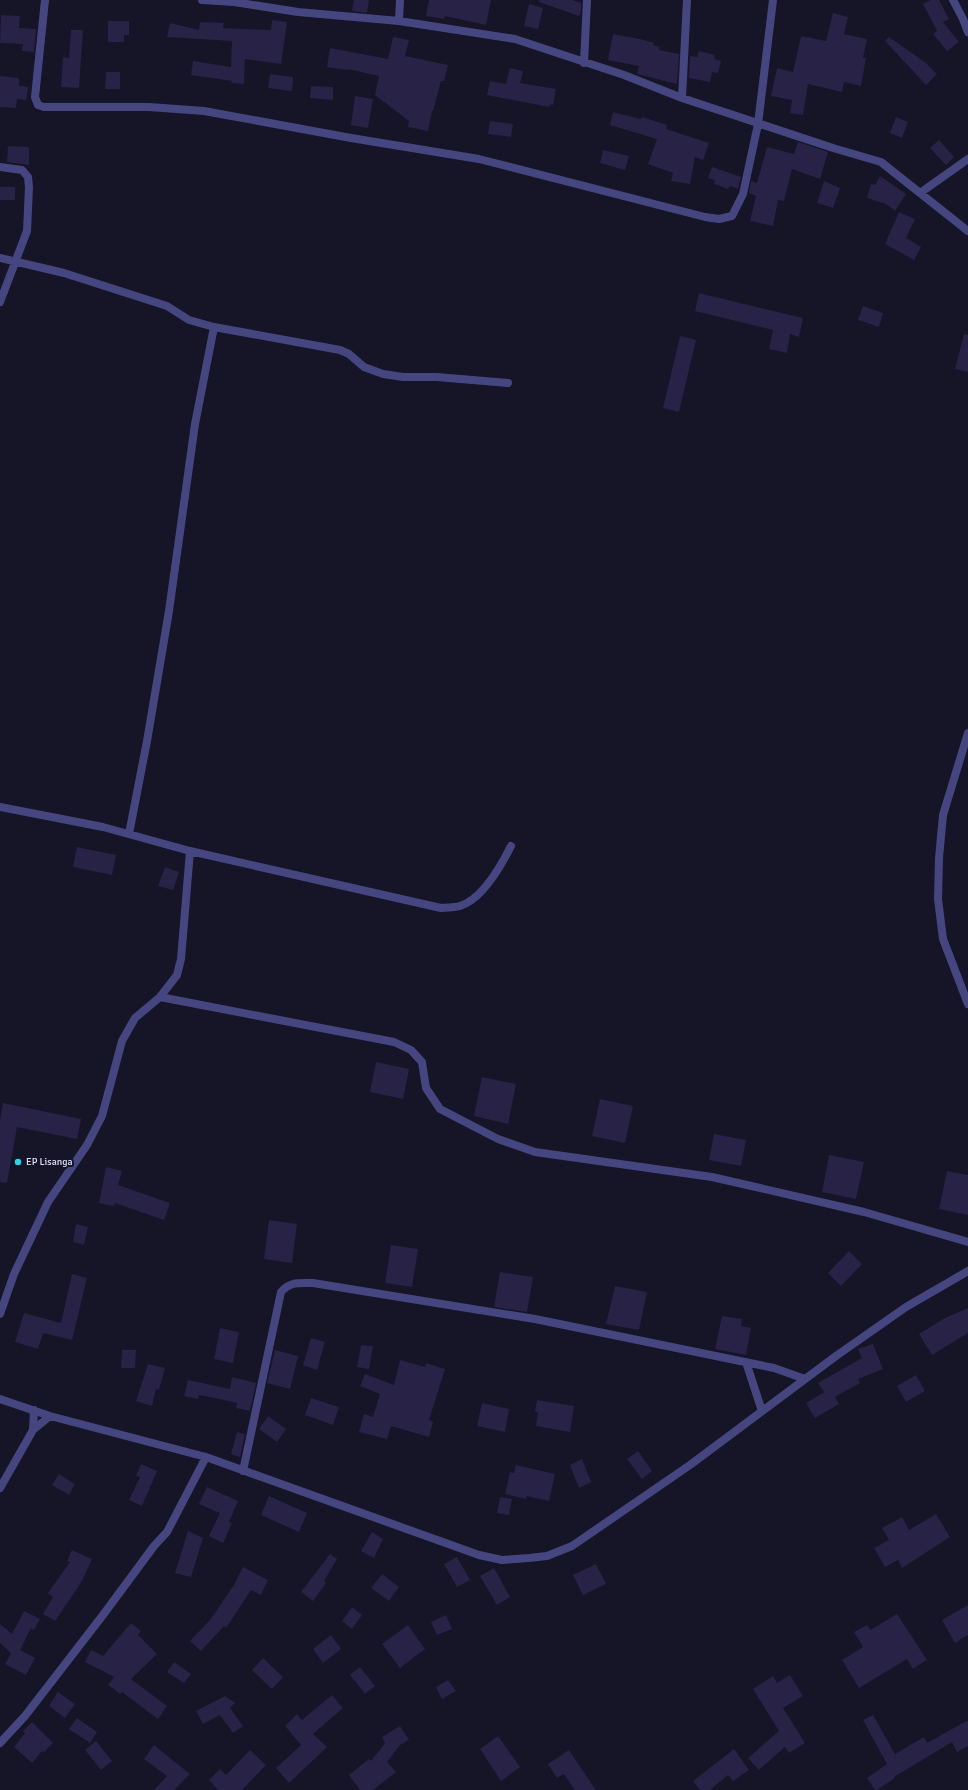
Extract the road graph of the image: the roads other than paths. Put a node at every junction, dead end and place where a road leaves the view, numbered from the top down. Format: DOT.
graph roads {
  1 [pos="45,0"];
  2 [pos="202,0"];
  3 [pos="400,0"];
  4 [pos="587,0"];
  5 [pos="687,0"];
  6 [pos="773,0"];
  7 [pos="953,0"];
  8 [pos="234,1"];
  9 [pos="966,17"];
  10 [pos="399,21"];
  11 [pos="968,32"];
  12 [pos="584,63"];
  13 [pos="682,98"];
  14 [pos="758,124"];
  15 [pos="968,159"];
  16 [pos="0,167"];
  17 [pos="920,193"];
  18 [pos="968,231"];
  19 [pos="0,258"];
  20 [pos="17,261"];
  21 [pos="0,302"];
  22 [pos="214,327"];
  23 [pos="508,383"];
  24 [pos="968,733"];
  25 [pos="0,807"];
  26 [pos="128,834"];
  27 [pos="511,846"];
  28 [pos="190,851"];
  29 [pos="160,997"];
  30 [pos="968,1002"];
  31 [pos="968,1242"];
  32 [pos="968,1271"];
  33 [pos="0,1314"];
  34 [pos="746,1362"];
  35 [pos="805,1378"];
  36 [pos="0,1399"];
  37 [pos="34,1410"];
  38 [pos="762,1411"];
  39 [pos="50,1416"];
  40 [pos="33,1430"];
  41 [pos="206,1457"];
  42 [pos="243,1471"];
  43 [pos="0,1488"];
  44 [pos="0,1743"];
  1 -- 14 [label="street"];
  2 -- 8 [label="street"];
  3 -- 10 [label="street"];
  4 -- 12 [label="street"];
  5 -- 13 [label="street"];
  6 -- 14 [label="street"];
  7 -- 9 [label="street"];
  8 -- 10 [label="street"];
  9 -- 11 [label="street"];
  10 -- 12 [label="street"];
  12 -- 13 [label="street"];
  13 -- 14 [label="street"];
  14 -- 17 [label="street"];
  15 -- 17 [label="street"];
  16 -- 20 [label="street"];
  17 -- 18 [label="street"];
  19 -- 20 [label="street"];
  20 -- 21 [label="street"];
  20 -- 22 [label="street"];
  22 -- 23 [label="street"];
  22 -- 26 [label="street"];
  24 -- 30 [label="street"];
  25 -- 26 [label="street"];
  26 -- 28 [label="street"];
  27 -- 28 [label="street"];
  28 -- 29 [label="street"];
  29 -- 31 [label="street"];
  29 -- 33 [label="street"];
  32 -- 35 [label="street"];
  34 -- 35 [label="street"];
  34 -- 38 [label="street"];
  34 -- 42 [label="street"];
  35 -- 38 [label="street"];
  36 -- 37 [label="street"];
  37 -- 39 [label="street"];
  37 -- 40 [label="street"];
  38 -- 42 [label="street"];
  39 -- 40 [label="street"];
  39 -- 41 [label="street"];
  40 -- 43 [label="street"];
  41 -- 42 [label="street"];
  41 -- 44 [label="street"];
}
